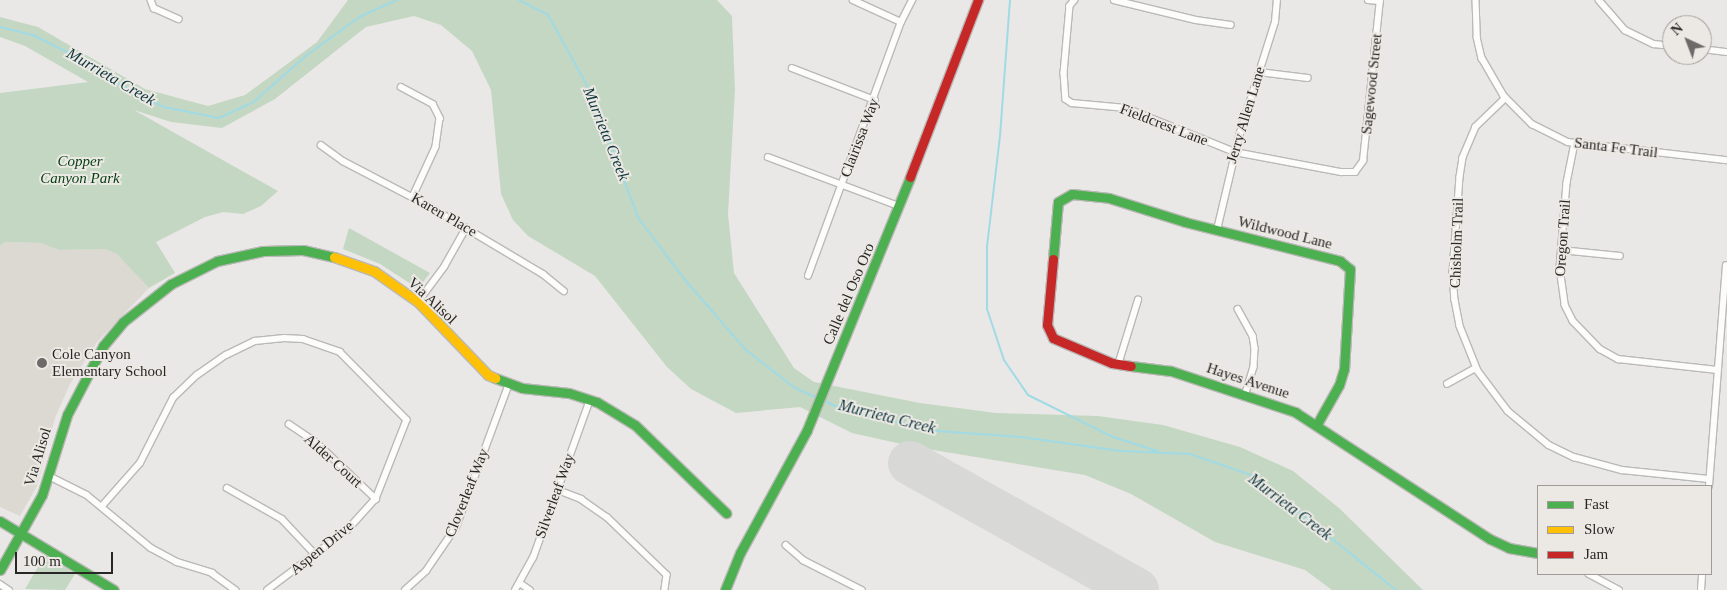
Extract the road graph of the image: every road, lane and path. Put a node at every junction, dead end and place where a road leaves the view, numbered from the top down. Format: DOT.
graph roads {
  1 [pos="151,0"];
  2 [pos="853,0"];
  3 [pos="912,0"];
  4 [pos="978,0"];
  5 [pos="1076,0"];
  6 [pos="1114,0"];
  7 [pos="1277,0"];
  8 [pos="1368,0"];
  9 [pos="1380,0"];
  10 [pos="1476,0"];
  11 [pos="1599,0"];
  12 [pos="179,19"];
  13 [pos="901,22"];
  14 [pos="1231,25"];
  15 [pos="1662,45"];
  16 [pos="1712,50"];
  17 [pos="1727,52"];
  18 [pos="792,68"];
  19 [pos="1259,72"];
  20 [pos="1308,78"];
  21 [pos="401,87"];
  22 [pos="1506,98"];
  23 [pos="875,100"];
  24 [pos="1575,143"];
  25 [pos="321,145"];
  26 [pos="1235,152"];
  27 [pos="768,157"];
  28 [pos="1727,160"];
  29 [pos="1361,168"];
  30 [pos="843,185"];
  31 [pos="413,197"];
  32 [pos="1058,202"];
  33 [pos="899,206"];
  34 [pos="466,228"];
  35 [pos="1217,230"];
  36 [pos="1561,250"];
  37 [pos="1620,256"];
  38 [pos="1726,266"];
  39 [pos="808,276"];
  40 [pos="564,291"];
  41 [pos="1138,300"];
  42 [pos="418,302"];
  43 [pos="1238,308"];
  44 [pos="1118,365"];
  45 [pos="1476,368"];
  46 [pos="1717,370"];
  47 [pos="509,384"];
  48 [pos="1447,384"];
  49 [pos="1245,396"];
  50 [pos="590,400"];
  51 [pos="289,424"];
  52 [pos="1317,424"];
  53 [pos="49,476"];
  54 [pos="1709,479"];
  55 [pos="1709,485"];
  56 [pos="227,488"];
  57 [pos="558,490"];
  58 [pos="376,499"];
  59 [pos="102,506"];
  60 [pos="726,513"];
  61 [pos="0,521"];
  62 [pos="23,532"];
  63 [pos="786,545"];
  64 [pos="1537,553"];
  65 [pos="315,554"];
  66 [pos="0,570"];
  67 [pos="1591,575"];
  68 [pos="1702,575"];
  69 [pos="520,583"];
  70 [pos="0,584"];
  71 [pos="410,588"];
  72 [pos="9,590"];
  73 [pos="114,590"];
  74 [pos="235,590"];
  75 [pos="268,590"];
  76 [pos="515,590"];
  77 [pos="530,590"];
  78 [pos="665,590"];
  79 [pos="725,590"];
  80 [pos="862,590"];
  81 [pos="1619,590"];
  82 [pos="1701,590"];
  1 -- 12 [label="street"];
  2 -- 13 [label="street"];
  3 -- 13 [label="street, Clairissa Way"];
  4 -- 33 [label="street, Calle del Oso Oro"];
  5 -- 26 [label="street, Fieldcrest Lane"];
  6 -- 14 [label="street"];
  7 -- 19 [label="street, Jerry Allen Lane"];
  8 -- 9 [label="street"];
  9 -- 29 [label="street, Sagewood Street"];
  10 -- 22 [label="street, Santa Fe Trail"];
  11 -- 15 [label="street"];
  13 -- 23 [label="street, Clairissa Way"];
  16 -- 17 [label="street"];
  18 -- 23 [label="street"];
  19 -- 20 [label="street"];
  19 -- 26 [label="street, Jerry Allen Lane"];
  21 -- 31 [label="street"];
  22 -- 24 [label="street, Santa Fe Trail"];
  22 -- 45 [label="street, Chisholm Trail"];
  23 -- 30 [label="street, Clairissa Way"];
  24 -- 28 [label="street, Santa Fe Trail"];
  24 -- 36 [label="street, Oregon Trail"];
  25 -- 31 [label="street, Karen Place"];
  26 -- 29 [label="street, Fieldcrest Lane"];
  26 -- 35 [label="street, Jerry Allen Lane"];
  27 -- 30 [label="street"];
  30 -- 33 [label="street"];
  30 -- 39 [label="street, Clairissa Way"];
  31 -- 34 [label="street, Karen Place"];
  32 -- 35 [label="street, Wildwood Lane"];
  32 -- 44 [label="street, Hayes Avenue"];
  33 -- 79 [label="street, Calle del Oso Oro"];
  34 -- 40 [label="street, Karen Place"];
  34 -- 42 [label="street"];
  35 -- 52 [label="street, Wildwood Lane"];
  36 -- 37 [label="street"];
  36 -- 46 [label="street, Oregon Trail"];
  38 -- 46 [label="street"];
  41 -- 44 [label="street"];
  42 -- 47 [label="street, Via Alisol"];
  42 -- 53 [label="street, Via Alisol"];
  43 -- 49 [label="street"];
  44 -- 49 [label="street, Hayes Avenue"];
  45 -- 48 [label="street"];
  45 -- 54 [label="street, Chisholm Trail"];
  46 -- 54 [label="street"];
  47 -- 50 [label="street, Via Alisol"];
  47 -- 71 [label="street, Cloverleaf Way"];
  49 -- 52 [label="street, Hayes Avenue"];
  50 -- 57 [label="street, Silverleaf Way"];
  50 -- 60 [label="street, Via Alisol"];
  51 -- 58 [label="street, Alder Court"];
  52 -- 64 [label="street, Hayes Avenue"];
  53 -- 59 [label="street"];
  53 -- 62 [label="street, Via Alisol"];
  54 -- 55 [label="street"];
  56 -- 65 [label="street"];
  57 -- 69 [label="street, Silverleaf Way"];
  57 -- 78 [label="street"];
  58 -- 59 [label="street, Aspen Drive"];
  58 -- 65 [label="street, Aspen Drive"];
  59 -- 74 [label="street"];
  61 -- 62 [label="street"];
  62 -- 66 [label="street, Via Alisol"];
  62 -- 73 [label="street"];
  63 -- 80 [label="street"];
  65 -- 75 [label="street, Aspen Drive"];
  67 -- 81 [label="street"];
  68 -- 82 [label="street"];
  69 -- 76 [label="street, Silverleaf Way"];
  69 -- 77 [label="street"];
  70 -- 72 [label="street"];
}
